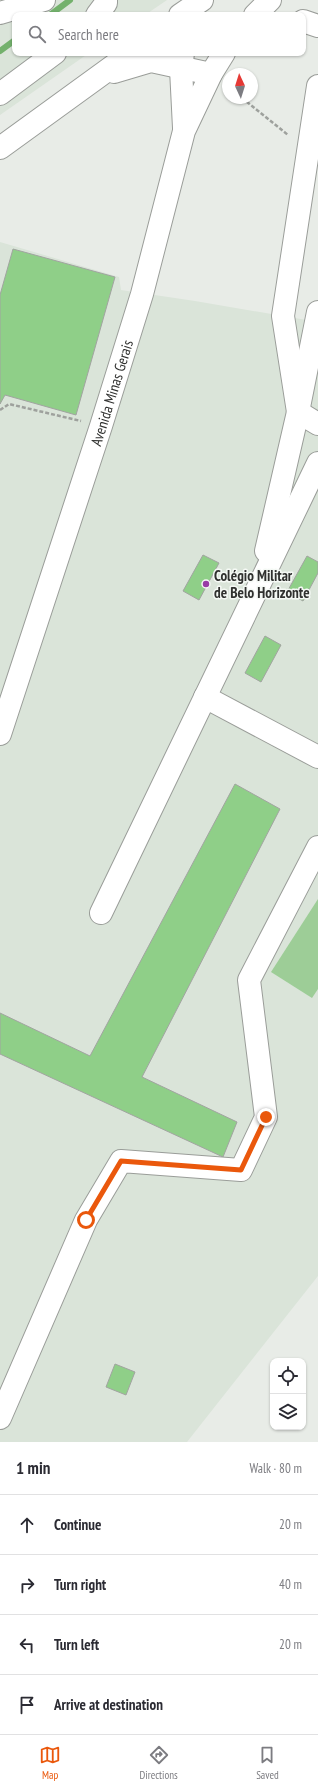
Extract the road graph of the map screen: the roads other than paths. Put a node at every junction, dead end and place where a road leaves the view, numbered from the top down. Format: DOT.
graph roads {
  1 [pos="44,0"];
  2 [pos="270,0"];
  3 [pos="258,12"];
  4 [pos="0,13"];
  5 [pos="306,22"];
  6 [pos="318,26"];
  7 [pos="52,56"];
  8 [pos="127,56"];
  9 [pos="222,56"];
  10 [pos="182,61"];
  11 [pos="211,74"];
  12 [pos="101,76"];
  13 [pos="318,86"];
  14 [pos="0,94"];
  15 [pos="184,131"];
  16 [pos="0,148"];
  17 [pos="313,155"];
  18 [pos="317,317"];
  19 [pos="298,412"];
  20 [pos="318,424"];
  21 [pos="318,463"];
  22 [pos="257,590"];
  23 [pos="205,697"];
  24 [pos="0,734"];
  25 [pos="318,757"];
  26 [pos="318,847"];
  27 [pos="101,913"];
  28 [pos="0,1418"];
  1 -- 4 [label="street"];
  2 -- 3 [label="street"];
  5 -- 6 [label="street"];
  7 -- 14 [label="street"];
  8 -- 12 [label="street"];
  9 -- 11 [label="street, Avenida Minas Gerais"];
  10 -- 11 [label="street"];
  10 -- 12 [label="street"];
  10 -- 15 [label="street"];
  11 -- 15 [label="street, Avenida Minas Gerais"];
  12 -- 16 [label="street"];
  13 -- 17 [label="street"];
  15 -- 24 [label="street, Avenida Minas Gerais"];
  17 -- 19 [label="street"];
  18 -- 19 [label="street"];
  19 -- 20 [label="street"];
  19 -- 22 [label="street"];
  21 -- 22 [label="street"];
  22 -- 23 [label="street"];
  23 -- 25 [label="street"];
  23 -- 27 [label="street"];
  26 -- 28 [label="street"];
}
